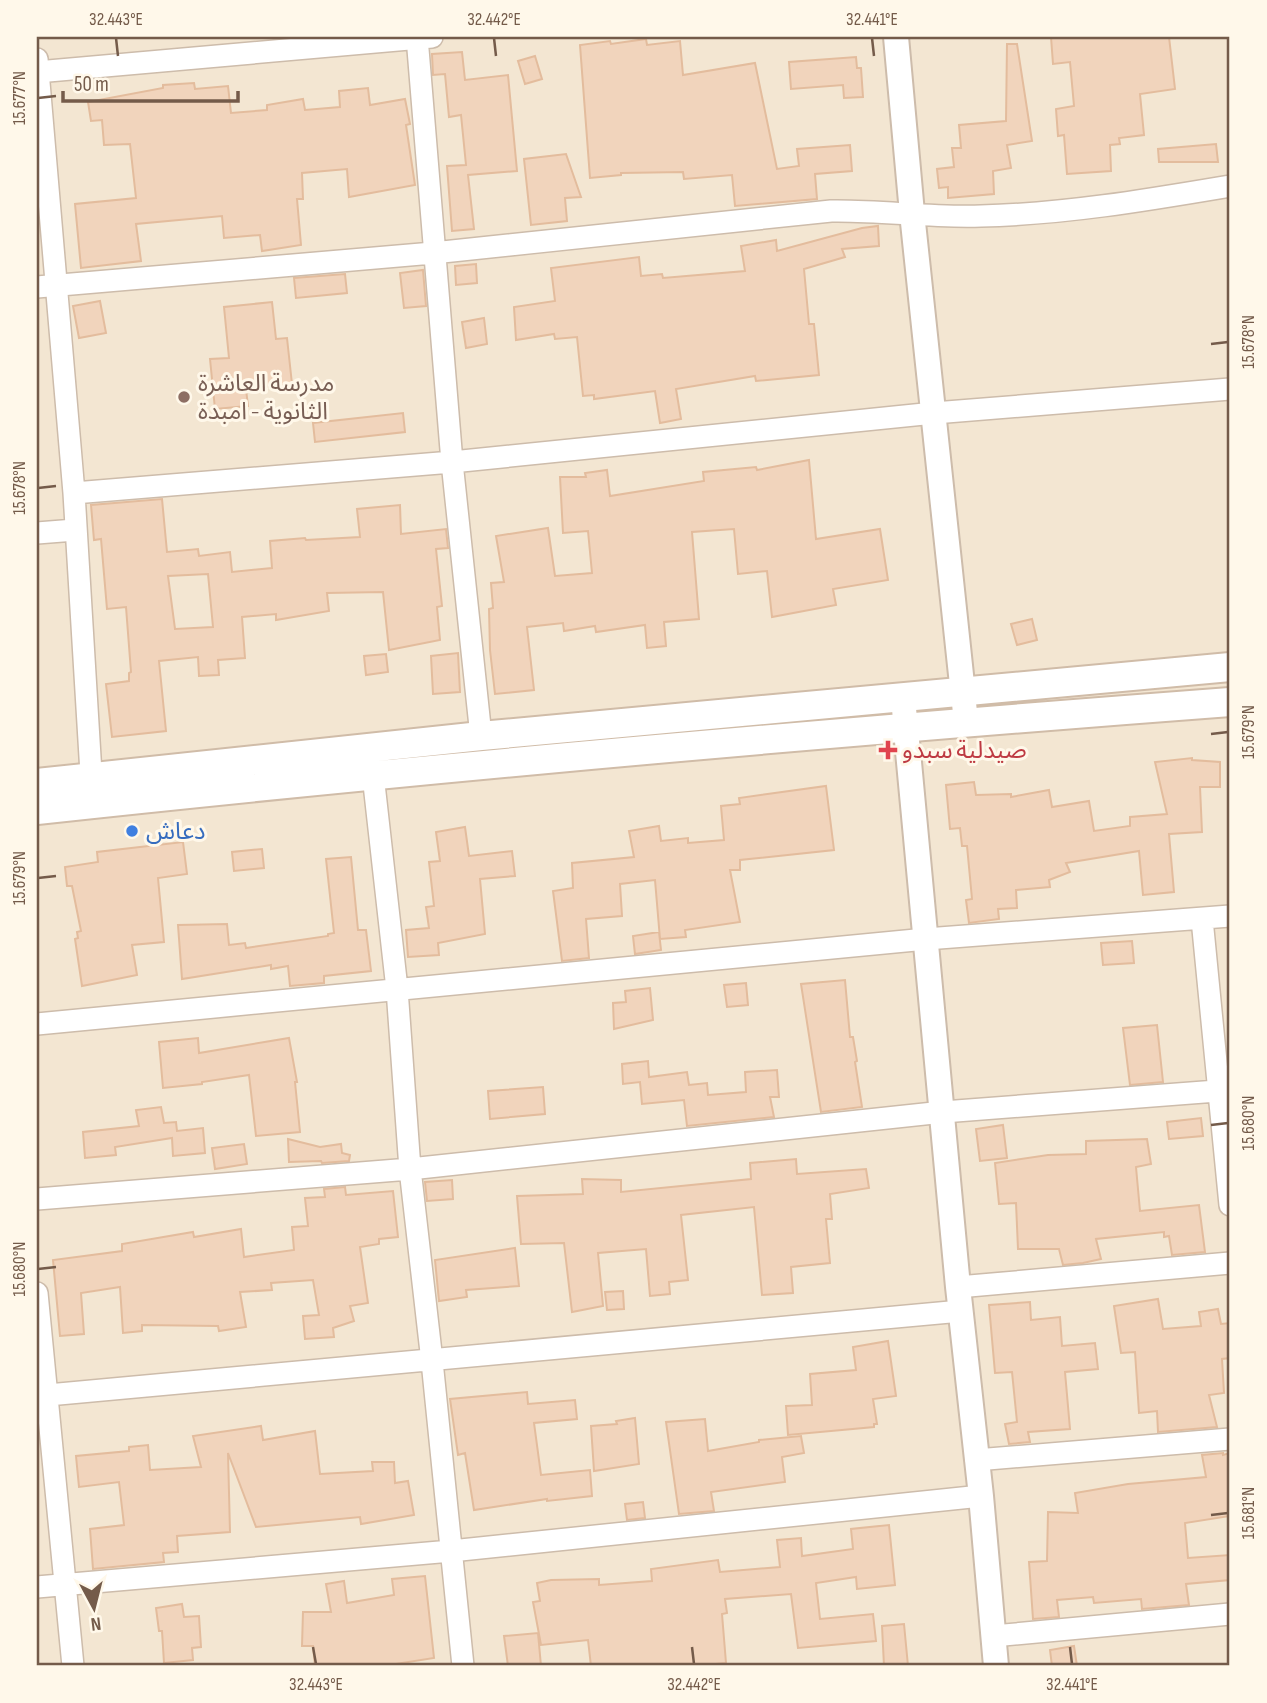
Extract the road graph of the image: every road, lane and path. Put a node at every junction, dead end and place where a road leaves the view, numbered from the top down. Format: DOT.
graph roads {
  1 [pos="422,37"];
  2 [pos="896,37"];
  3 [pos="37,68"];
  4 [pos="1230,186"];
  5 [pos="912,214"];
  6 [pos="433,253"];
  7 [pos="46,286"];
  8 [pos="1230,389"];
  9 [pos="934,413"];
  10 [pos="452,462"];
  11 [pos="74,493"];
  12 [pos="75,530"];
  13 [pos="37,533"];
  14 [pos="1230,667"];
  15 [pos="963,692"];
  16 [pos="903,698"];
  17 [pos="1230,702"];
  18 [pos="966,722"];
  19 [pos="905,728"];
  20 [pos="481,736"];
  21 [pos="373,775"];
  22 [pos="37,783"];
  23 [pos="92,791"];
  24 [pos="37,810"];
  25 [pos="1230,916"];
  26 [pos="1202,919"];
  27 [pos="926,939"];
  28 [pos="397,989"];
  29 [pos="37,1024"];
  30 [pos="1224,1091"];
  31 [pos="943,1112"];
  32 [pos="410,1169"];
  33 [pos="37,1199"];
  34 [pos="1230,1205"];
  35 [pos="1230,1263"];
  36 [pos="37,1293"];
  37 [pos="959,1299"];
  38 [pos="432,1361"];
  39 [pos="42,1395"];
  40 [pos="1230,1439"];
  41 [pos="976,1460"];
  42 [pos="981,1496"];
  43 [pos="451,1551"];
  44 [pos="65,1584"];
  45 [pos="37,1587"];
  46 [pos="1230,1614"];
  47 [pos="993,1636"];
  48 [pos="73,1666"];
  49 [pos="463,1666"];
  50 [pos="996,1666"];
  1 -- 3 [label="street"];
  1 -- 6 [label="street"];
  2 -- 5 [label="street"];
  3 -- 7 [label="street"];
  4 -- 5 [label="street"];
  5 -- 6 [label="street"];
  5 -- 9 [label="street"];
  6 -- 7 [label="street"];
  6 -- 10 [label="street"];
  7 -- 11 [label="street"];
  8 -- 9 [label="street"];
  9 -- 10 [label="street"];
  9 -- 15 [label="street"];
  10 -- 11 [label="street"];
  10 -- 20 [label="street"];
  11 -- 12 [label="street"];
  12 -- 13 [label="street"];
  12 -- 23 [label="street"];
  14 -- 15 [label="main road"];
  15 -- 16 [label="main road"];
  15 -- 18 [label="street"];
  16 -- 19 [label="street"];
  16 -- 20 [label="main road"];
  17 -- 18 [label="main road"];
  18 -- 19 [label="main road"];
  19 -- 21 [label="main road"];
  19 -- 27 [label="street"];
  20 -- 23 [label="main road"];
  21 -- 23 [label="main road"];
  21 -- 28 [label="street"];
  22 -- 23 [label="main road"];
  23 -- 24 [label="main road"];
  25 -- 26 [label="street"];
  26 -- 27 [label="street"];
  26 -- 30 [label="street"];
  27 -- 28 [label="street"];
  27 -- 31 [label="street"];
  28 -- 29 [label="street"];
  28 -- 32 [label="street"];
  30 -- 31 [label="street"];
  30 -- 34 [label="street"];
  31 -- 32 [label="street"];
  31 -- 37 [label="street"];
  32 -- 33 [label="street"];
  32 -- 38 [label="street"];
  35 -- 37 [label="street"];
  36 -- 39 [label="street"];
  37 -- 38 [label="street"];
  37 -- 41 [label="street"];
  38 -- 39 [label="street"];
  38 -- 43 [label="street"];
  39 -- 44 [label="street"];
  40 -- 41 [label="street"];
  41 -- 42 [label="street"];
  42 -- 43 [label="street"];
  42 -- 47 [label="street"];
  43 -- 44 [label="street"];
  43 -- 49 [label="street"];
  44 -- 45 [label="street"];
  44 -- 48 [label="street"];
  46 -- 47 [label="street"];
  47 -- 50 [label="street"];
}
